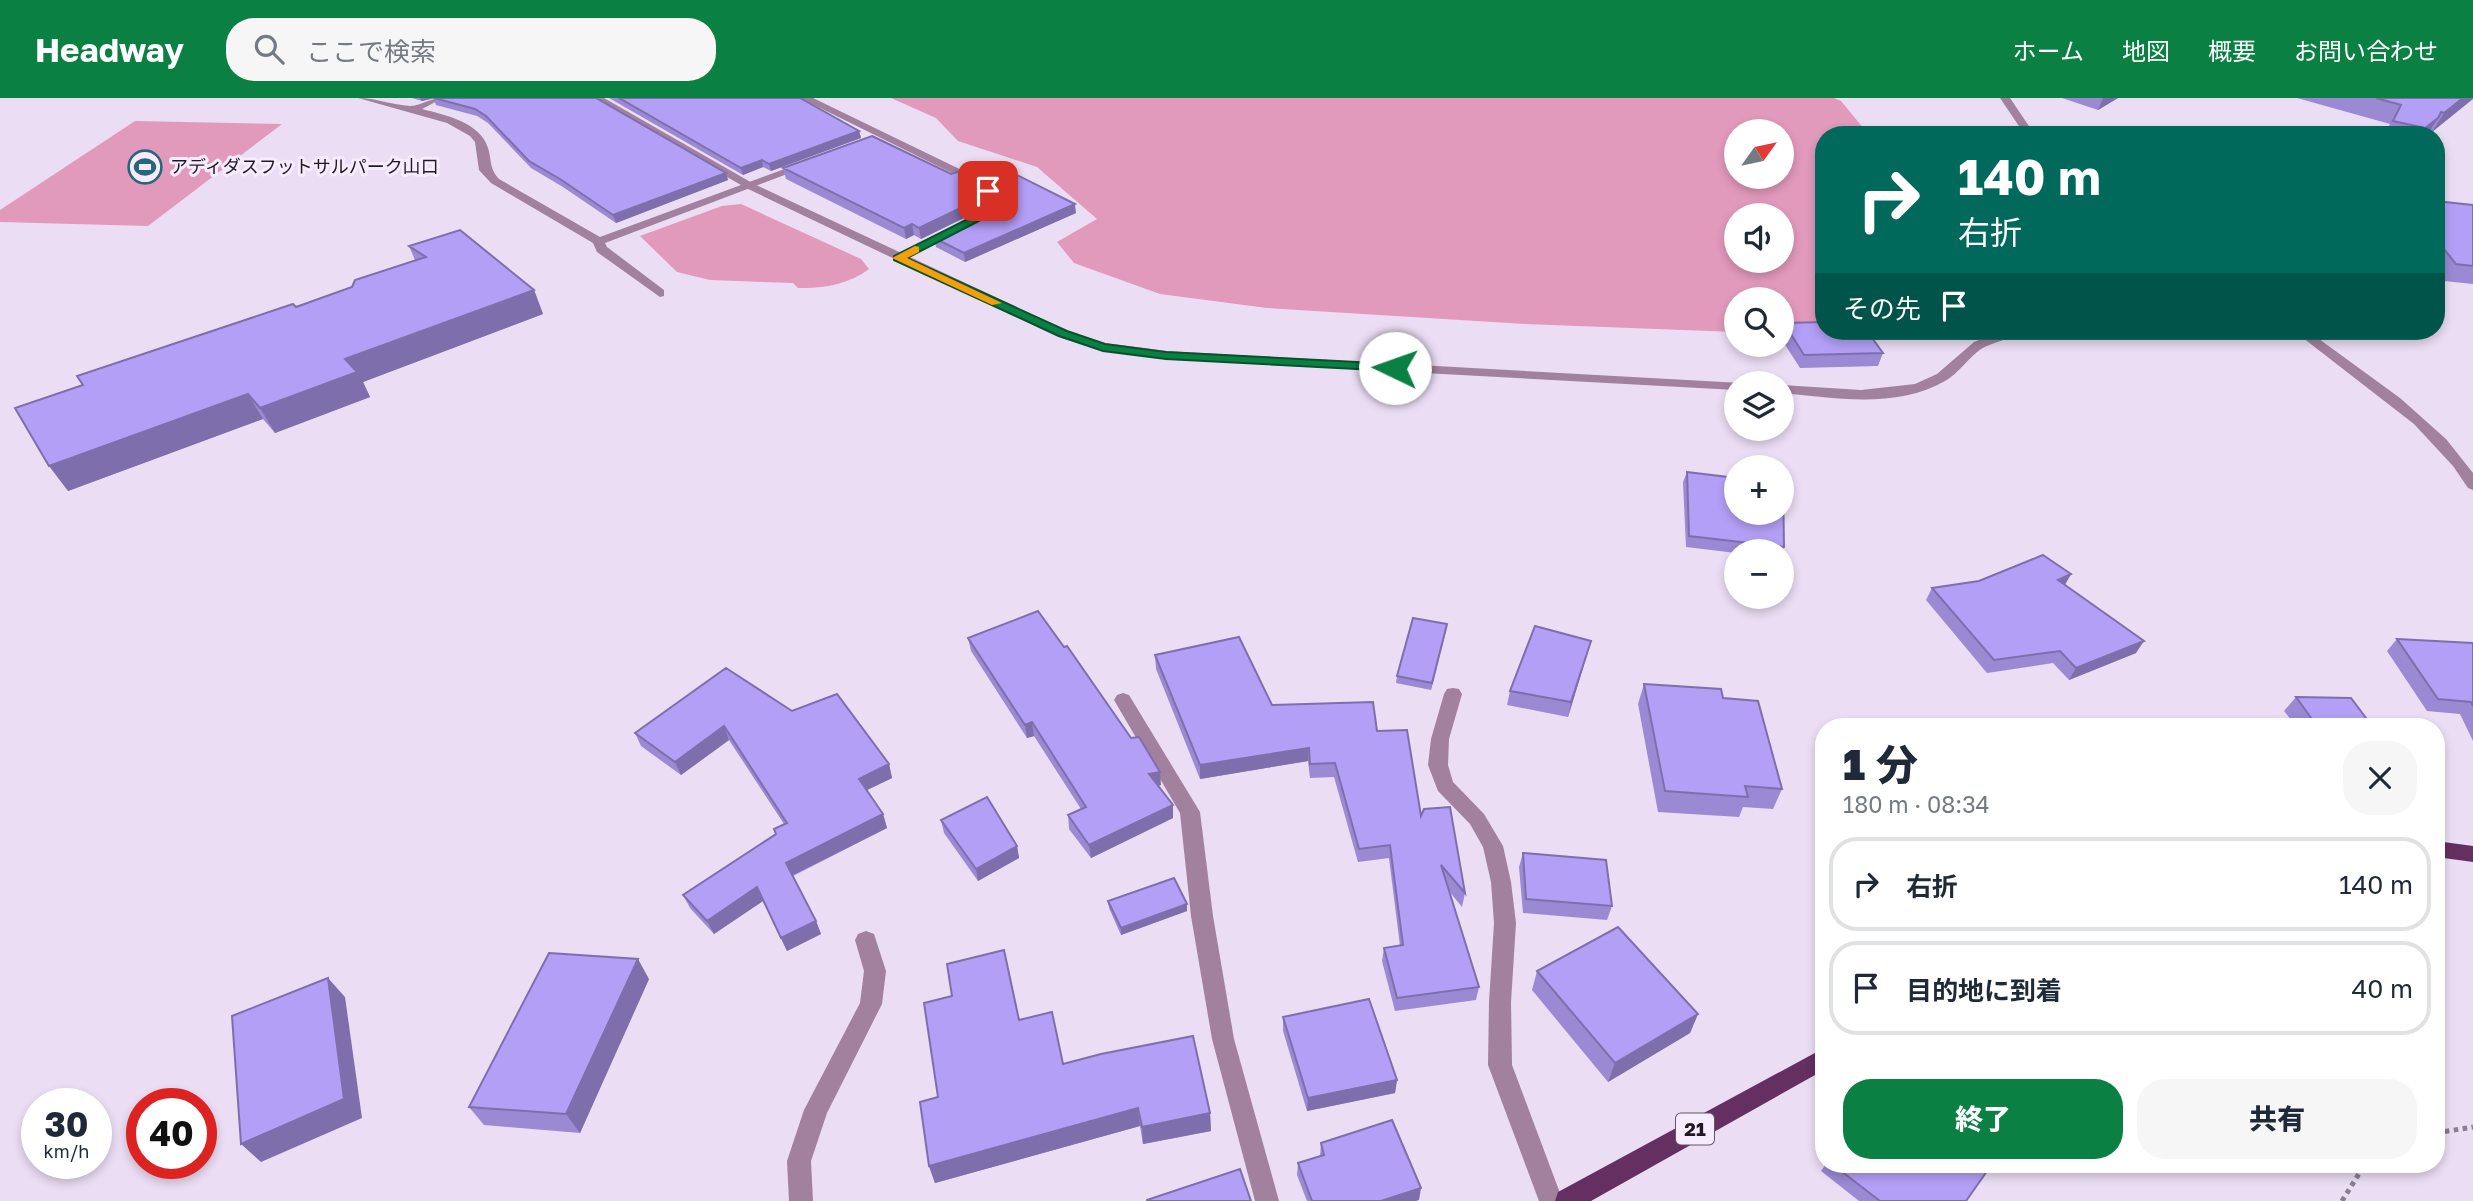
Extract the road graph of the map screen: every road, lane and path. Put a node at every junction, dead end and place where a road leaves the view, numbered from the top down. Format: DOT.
graph roads {
  1 [pos="363,98"];
  2 [pos="438,98"];
  3 [pos="597,98"];
  4 [pos="805,98"];
  5 [pos="2005,98"];
  6 [pos="411,110"];
  7 [pos="2024,126"];
  8 [pos="884,136"];
  9 [pos="871,141"];
  10 [pos="823,159"];
  11 [pos="750,186"];
  12 [pos="599,241"];
  13 [pos="898,258"];
  14 [pos="660,293"];
  15 [pos="1994,340"];
  16 [pos="2312,340"];
  17 [pos="1724,385"];
  18 [pos="1794,389"];
  19 [pos="2473,485"];
  20 [pos="1453,694"];
  21 [pos="1123,700"];
  22 [pos="2445,850"];
  23 [pos="2473,854"];
  24 [pos="866,940"];
  25 [pos="1815,1063"];
  26 [pos="2473,1127"];
  27 [pos="2445,1132"];
  28 [pos="2359,1173"];
  29 [pos="802,1201"];
  30 [pos="1267,1201"];
  31 [pos="1551,1201"];
  32 [pos="1567,1201"];
  33 [pos="2342,1201"];
  1 -- 6 [label="street"];
  2 -- 6 [label="street"];
  3 -- 11 [label="street"];
  4 -- 8 [label="street"];
  5 -- 7 [label="street"];
  6 -- 12 [label="street"];
  8 -- 9 [label="street"];
  8 -- 13 [label="street"];
  10 -- 11 [label="street"];
  11 -- 12 [label="street"];
  11 -- 13 [label="street"];
  12 -- 14 [label="street"];
  13 -- 17 [label="street"];
  15 -- 18 [label="street"];
  16 -- 19 [label="street"];
  20 -- 31 [label="street"];
  21 -- 30 [label="street"];
  22 -- 23 [label="main road"];
  24 -- 29 [label="street"];
  25 -- 32 [label="main road, 21"];
  26 -- 27 [label="path"];
  28 -- 33 [label="path"];
}
